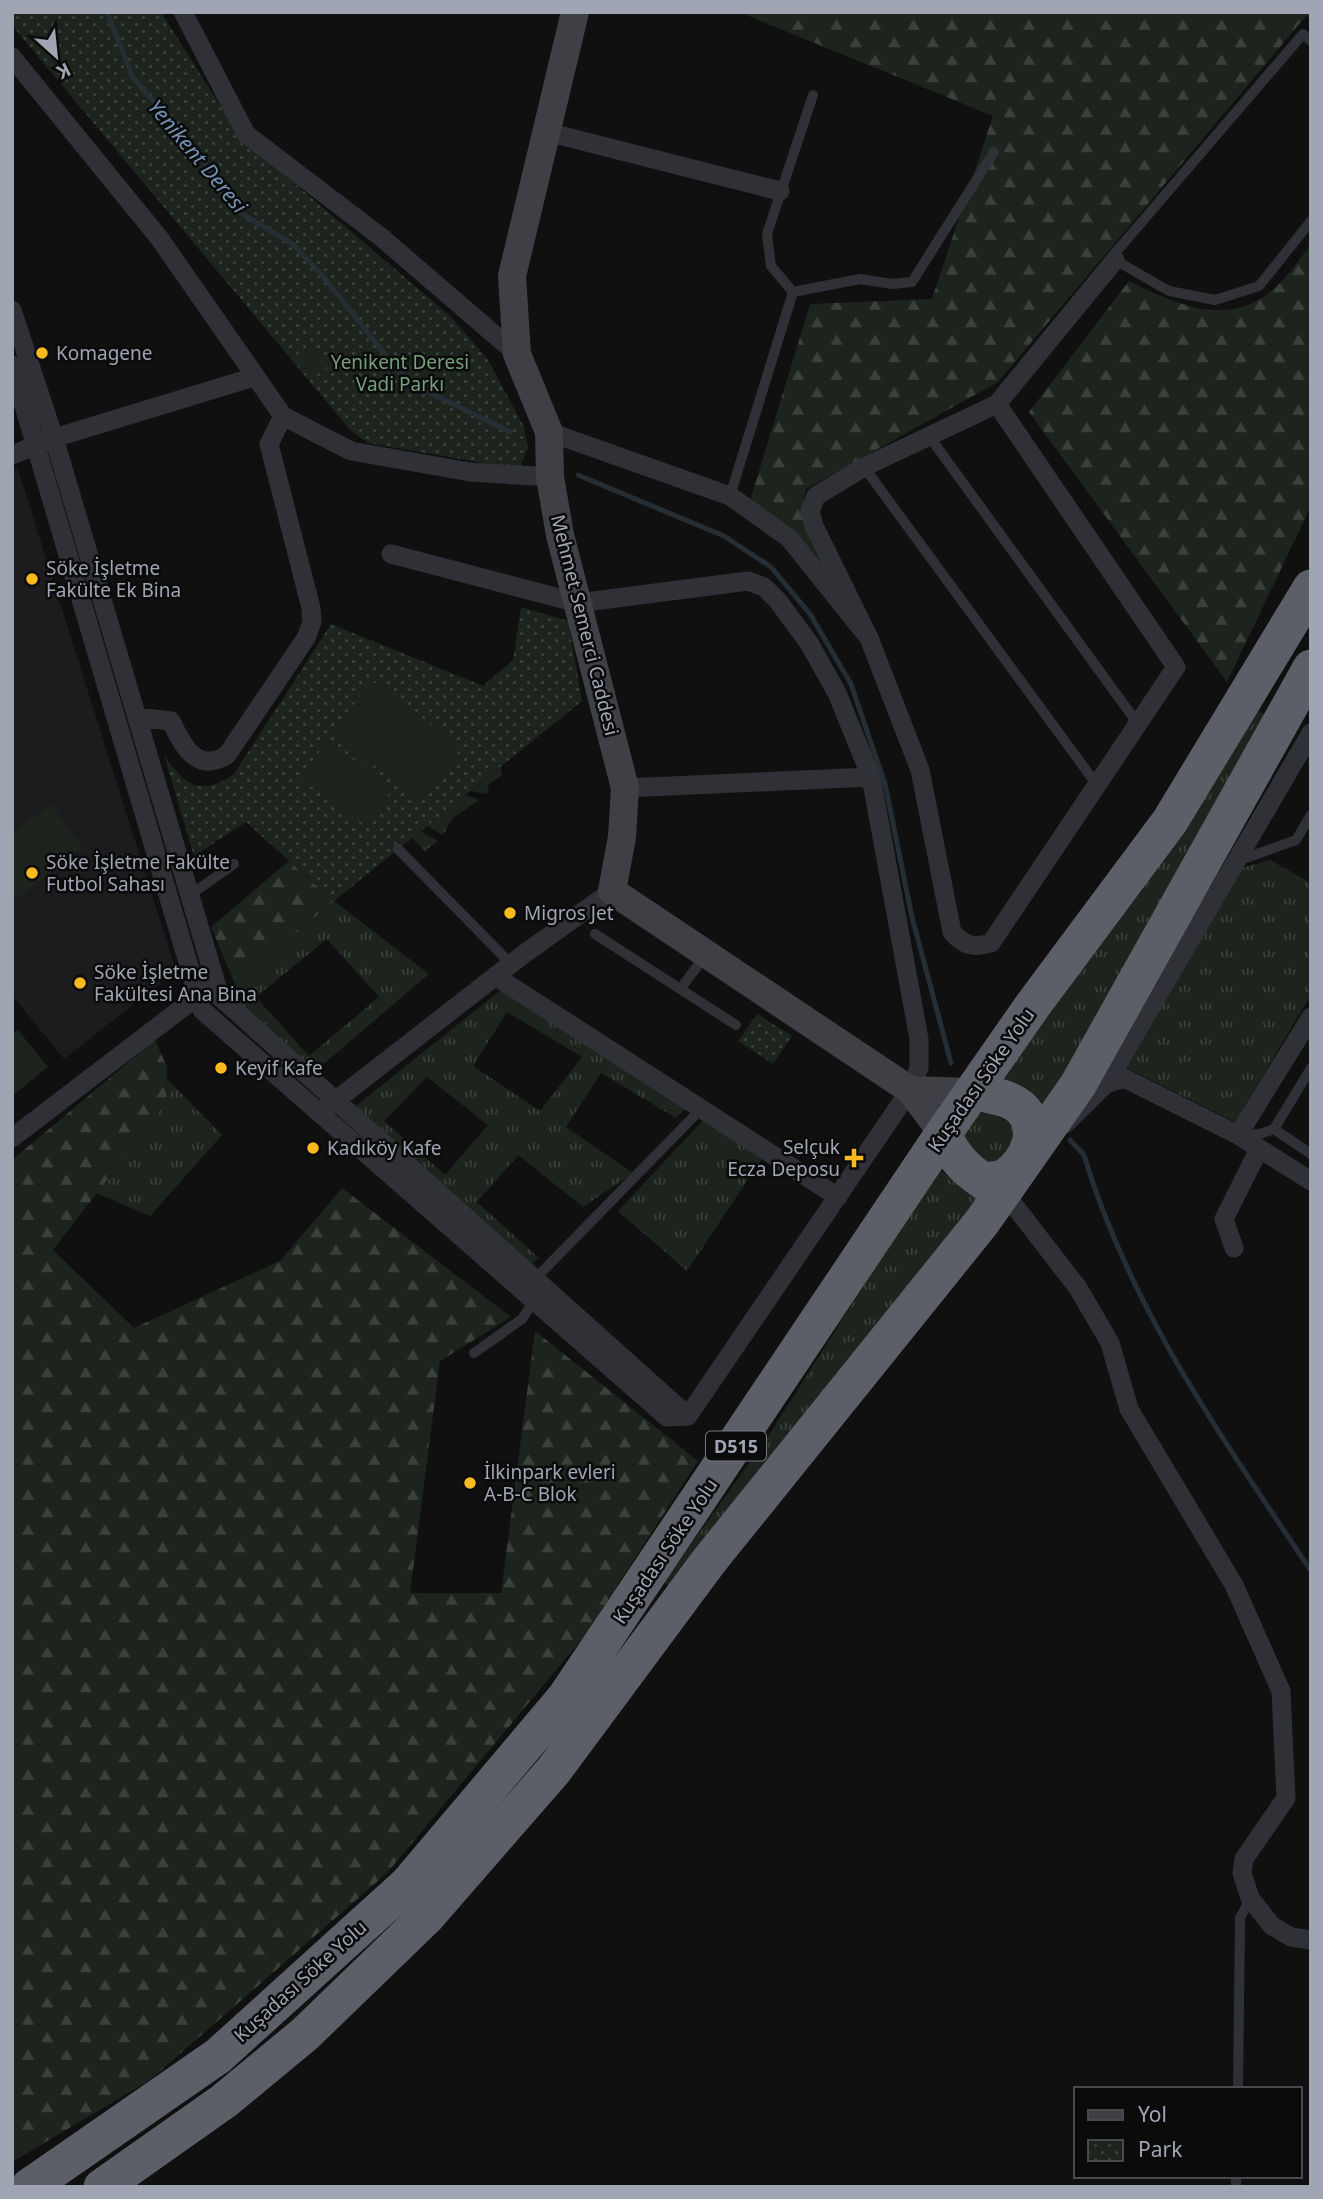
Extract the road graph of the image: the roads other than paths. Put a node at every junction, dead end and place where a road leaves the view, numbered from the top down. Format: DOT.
graph roads {
  1 [pos="183,12"];
  2 [pos="575,12"];
  3 [pos="1311,40"];
  4 [pos="12,57"];
  5 [pos="813,95"];
  6 [pos="547,132"];
  7 [pos="994,152"];
  8 [pos="780,191"];
  9 [pos="1311,221"];
  10 [pos="1112,259"];
  11 [pos="793,292"];
  12 [pos="12,310"];
  13 [pos="517,354"];
  14 [pos="12,365"];
  15 [pos="251,372"];
  16 [pos="997,404"];
  17 [pos="283,416"];
  18 [pos="549,432"];
  19 [pos="44,436"];
  20 [pos="929,436"];
  21 [pos="12,442"];
  22 [pos="12,455"];
  23 [pos="864,467"];
  24 [pos="550,477"];
  25 [pos="730,496"];
  26 [pos="391,554"];
  27 [pos="1311,588"];
  28 [pos="578,603"];
  29 [pos="869,638"];
  30 [pos="1311,668"];
  31 [pos="137,717"];
  32 [pos="1138,724"];
  33 [pos="1311,733"];
  34 [pos="871,777"];
  35 [pos="1097,785"];
  36 [pos="625,788"];
  37 [pos="1311,815"];
  38 [pos="398,849"];
  39 [pos="1236,861"];
  40 [pos="234,864"];
  41 [pos="1186,888"];
  42 [pos="612,891"];
  43 [pos="190,895"];
  44 [pos="595,934"];
  45 [pos="706,956"];
  46 [pos="511,964"];
  47 [pos="495,976"];
  48 [pos="216,981"];
  49 [pos="681,988"];
  50 [pos="198,997"];
  51 [pos="1311,1017"];
  52 [pos="736,1025"];
  53 [pos="1311,1068"];
  54 [pos="1106,1084"];
  55 [pos="910,1090"];
  56 [pos="972,1092"];
  57 [pos="336,1101"];
  58 [pos="701,1109"];
  59 [pos="320,1113"];
  60 [pos="1274,1129"];
  61 [pos="943,1134"];
  62 [pos="1238,1135"];
  63 [pos="12,1138"];
  64 [pos="1259,1149"];
  65 [pos="1311,1154"];
  66 [pos="1023,1162"];
  67 [pos="1311,1181"];
  68 [pos="993,1186"];
  69 [pos="838,1197"];
  70 [pos="1234,1248"];
  71 [pos="535,1279"];
  72 [pos="534,1301"];
  73 [pos="474,1353"];
  74 [pos="688,1416"];
  75 [pos="1250,1898"];
  76 [pos="1311,1940"];
  77 [pos="1238,2087"];
  78 [pos="29,2187"];
  79 [pos="103,2187"];
  1 -- 13 [label="street"];
  2 -- 6 [label="street, Mehmet Semerci Caddesi"];
  3 -- 10 [label="lane"];
  4 -- 15 [label="street"];
  5 -- 8 [label="lane"];
  6 -- 8 [label="street"];
  6 -- 13 [label="street, Mehmet Semerci Caddesi"];
  7 -- 11 [label="lane"];
  8 -- 11 [label="lane"];
  9 -- 10 [label="lane"];
  10 -- 16 [label="street"];
  11 -- 25 [label="lane"];
  12 -- 19 [label="street"];
  13 -- 18 [label="street, Mehmet Semerci Caddesi"];
  14 -- 19 [label="street"];
  15 -- 17 [label="street"];
  15 -- 19 [label="street"];
  16 -- 20 [label="street"];
  16 -- 32 [label="street"];
  17 -- 24 [label="street"];
  17 -- 31 [label="street"];
  18 -- 24 [label="street, Mehmet Semerci Caddesi"];
  18 -- 25 [label="street"];
  19 -- 21 [label="street"];
  19 -- 22 [label="street"];
  19 -- 31 [label="street"];
  19 -- 50 [label="street"];
  20 -- 23 [label="street"];
  20 -- 32 [label="lane"];
  23 -- 29 [label="street"];
  23 -- 35 [label="lane"];
  24 -- 28 [label="street, Mehmet Semerci Caddesi"];
  25 -- 29 [label="street"];
  26 -- 28 [label="street"];
  27 -- 56 [label="highway, Kuşadası Söke Yolu / D515"];
  28 -- 34 [label="street"];
  28 -- 36 [label="street, Mehmet Semerci Caddesi"];
  29 -- 35 [label="street"];
  30 -- 41 [label="highway, Kuşadası Söke Yolu / D515"];
  31 -- 43 [label="street"];
  32 -- 35 [label="street"];
  33 -- 39 [label="street"];
  34 -- 36 [label="street"];
  34 -- 55 [label="street"];
  36 -- 42 [label="street, Mehmet Semerci Caddesi"];
  37 -- 39 [label="lane"];
  38 -- 46 [label="lane"];
  39 -- 41 [label="street"];
  39 -- 54 [label="street"];
  40 -- 43 [label="lane"];
  41 -- 66 [label="highway, Kuşadası Söke Yolu / D515"];
  42 -- 45 [label="street"];
  42 -- 46 [label="street"];
  43 -- 48 [label="street"];
  44 -- 49 [label="lane"];
  45 -- 49 [label="lane"];
  45 -- 55 [label="street"];
  46 -- 47 [label="street"];
  47 -- 57 [label="street"];
  47 -- 58 [label="street"];
  48 -- 50 [label="street"];
  48 -- 57 [label="street"];
  49 -- 52 [label="lane"];
  50 -- 59 [label="street"];
  50 -- 63 [label="street"];
  51 -- 62 [label="street"];
  53 -- 60 [label="lane"];
  54 -- 62 [label="street"];
  54 -- 66 [label="street"];
  55 -- 56 [label="street"];
  55 -- 61 [label="street"];
  55 -- 69 [label="street"];
  56 -- 61 [label="highway, Kuşadası Söke Yolu / D515"];
  56 -- 66 [label="highway"];
  57 -- 59 [label="street"];
  57 -- 71 [label="street"];
  58 -- 69 [label="street"];
  58 -- 71 [label="lane"];
  59 -- 72 [label="street"];
  60 -- 62 [label="lane"];
  60 -- 65 [label="lane"];
  61 -- 68 [label="highway"];
  61 -- 78 [label="highway, Kuşadası Söke Yolu / D515"];
  62 -- 64 [label="street"];
  64 -- 67 [label="street"];
  64 -- 70 [label="street"];
  66 -- 68 [label="highway, Kuşadası Söke Yolu / D515"];
  68 -- 75 [label="street"];
  68 -- 79 [label="highway, Kuşadası Söke Yolu / D515"];
  69 -- 74 [label="street"];
  71 -- 74 [label="street"];
  72 -- 73 [label="lane"];
  72 -- 74 [label="street"];
  75 -- 76 [label="street"];
  75 -- 77 [label="lane"];
}
